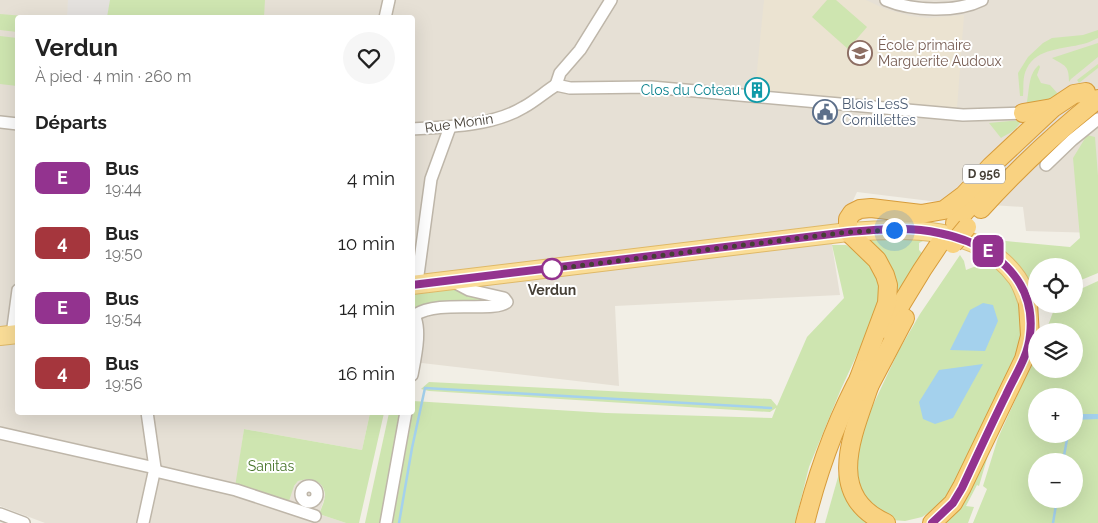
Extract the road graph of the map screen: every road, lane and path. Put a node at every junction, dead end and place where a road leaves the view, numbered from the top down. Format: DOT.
graph roads {
  1 [pos="389,0"];
  2 [pos="611,0"];
  3 [pos="886,0"];
  4 [pos="982,0"];
  5 [pos="386,15"];
  6 [pos="556,84"];
  7 [pos="1078,108"];
  8 [pos="1098,119"];
  9 [pos="1026,120"];
  10 [pos="0,122"];
  11 [pos="15,124"];
  12 [pos="450,127"];
  13 [pos="415,129"];
  14 [pos="1046,165"];
  15 [pos="848,232"];
  16 [pos="452,281"];
  17 [pos="415,282"];
  18 [pos="415,285"];
  19 [pos="1028,303"];
  20 [pos="15,307"];
  21 [pos="1029,313"];
  22 [pos="415,314"];
  23 [pos="415,323"];
  24 [pos="10,335"];
  25 [pos="415,355"];
  26 [pos="866,378"];
  27 [pos="147,415"];
  28 [pos="405,415"];
  29 [pos="0,433"];
  30 [pos="155,470"];
  31 [pos="0,514"];
  32 [pos="316,516"];
  33 [pos="936,520"];
  34 [pos="24,523"];
  35 [pos="143,523"];
  36 [pos="386,523"];
  37 [pos="806,523"];
  38 [pos="816,523"];
  39 [pos="886,523"];
  40 [pos="920,523"];
  1 -- 5 [label="street"];
  2 -- 6 [label="street"];
  3 -- 4 [label="street"];
  6 -- 9 [label="street"];
  6 -- 12 [label="street, Rue Monin"];
  7 -- 8 [label="street"];
  7 -- 9 [label="highway, D 956"];
  7 -- 14 [label="street"];
  7 -- 26 [label="highway, D 956, bridge"];
  9 -- 15 [label="highway, D 956"];
  10 -- 11 [label="street"];
  12 -- 13 [label="street, Rue Monin"];
  12 -- 17 [label="street"];
  15 -- 16 [label="main road"];
  15 -- 19 [label="main road"];
  15 -- 26 [label="highway, D 956"];
  16 -- 18 [label="main road"];
  16 -- 22 [label="street"];
  20 -- 24 [label="street"];
  21 -- 33 [label="highway"];
  23 -- 25 [label="street"];
  26 -- 37 [label="highway, D 956"];
  26 -- 38 [label="highway, D 956"];
  26 -- 39 [label="highway, D 956"];
  27 -- 30 [label="street"];
  28 -- 36 [label="street"];
  29 -- 30 [label="street"];
  30 -- 32 [label="street"];
  30 -- 35 [label="street"];
  31 -- 34 [label="street"];
  33 -- 40 [label="highway"];
}
